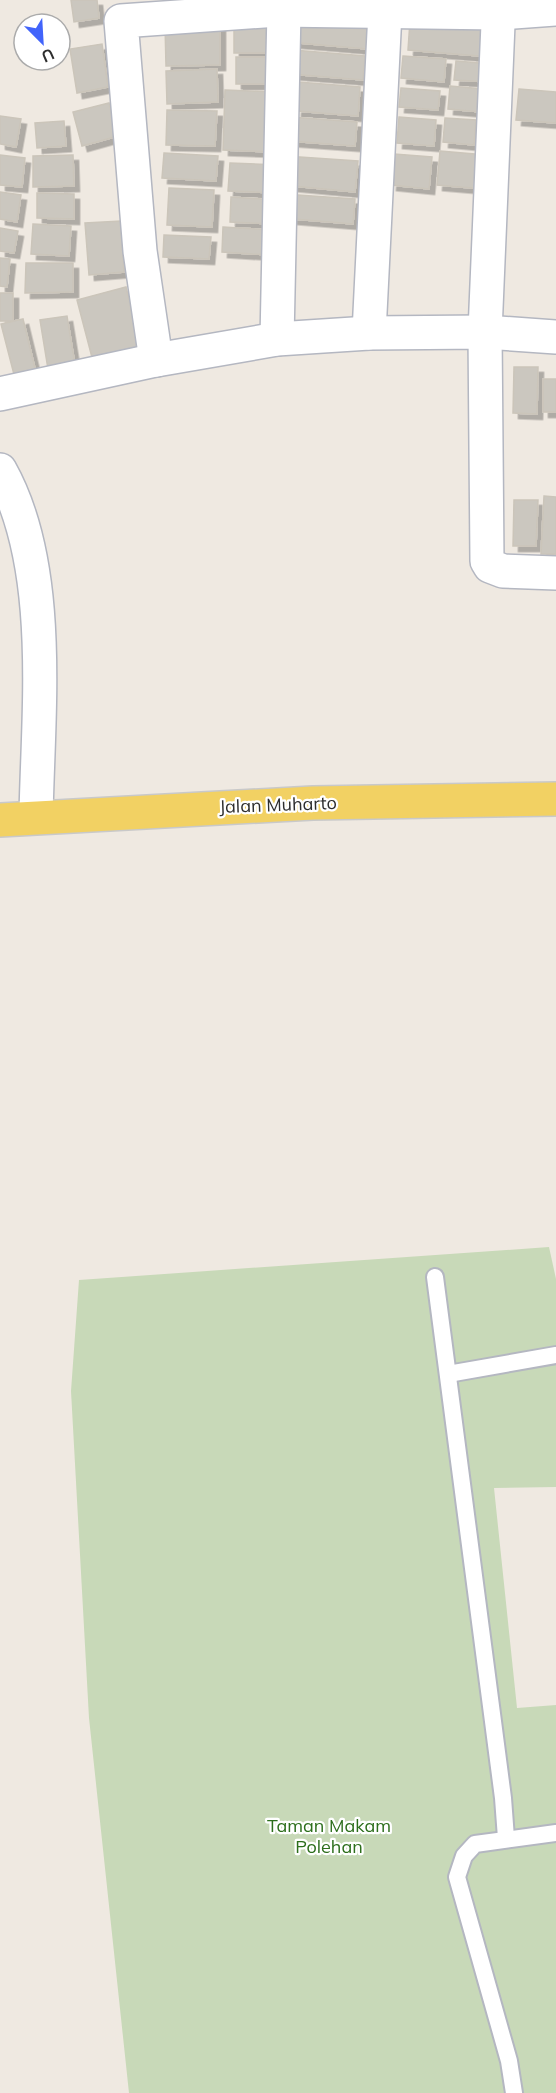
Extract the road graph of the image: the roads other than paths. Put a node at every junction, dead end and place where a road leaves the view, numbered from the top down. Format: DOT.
graph roads {
  1 [pos="499,6"];
  2 [pos="214,7"];
  3 [pos="556,9"];
  4 [pos="284,10"];
  5 [pos="385,12"];
  6 [pos="485,332"];
  7 [pos="369,333"];
  8 [pos="556,337"];
  9 [pos="277,339"];
  10 [pos="156,360"];
  11 [pos="0,394"];
  12 [pos="0,470"];
  13 [pos="556,573"];
  14 [pos="556,800"];
  15 [pos="15,818"];
  16 [pos="435,1277"];
  17 [pos="556,1355"];
  18 [pos="448,1374"];
  19 [pos="556,1833"];
  20 [pos="506,1838"];
  21 [pos="514,2093"];
  1 -- 3 [label="street"];
  1 -- 5 [label="street"];
  1 -- 6 [label="street"];
  2 -- 4 [label="street"];
  2 -- 10 [label="street"];
  4 -- 5 [label="street"];
  4 -- 9 [label="street"];
  5 -- 7 [label="street"];
  6 -- 7 [label="street"];
  6 -- 8 [label="street"];
  6 -- 13 [label="street"];
  7 -- 9 [label="street"];
  9 -- 10 [label="street"];
  10 -- 11 [label="street"];
  12 -- 15 [label="street"];
  14 -- 15 [label="main road, Jalan Muharto"];
  16 -- 18 [label="lane"];
  17 -- 18 [label="lane"];
  18 -- 20 [label="lane"];
  19 -- 20 [label="lane"];
  20 -- 21 [label="lane"];
}
